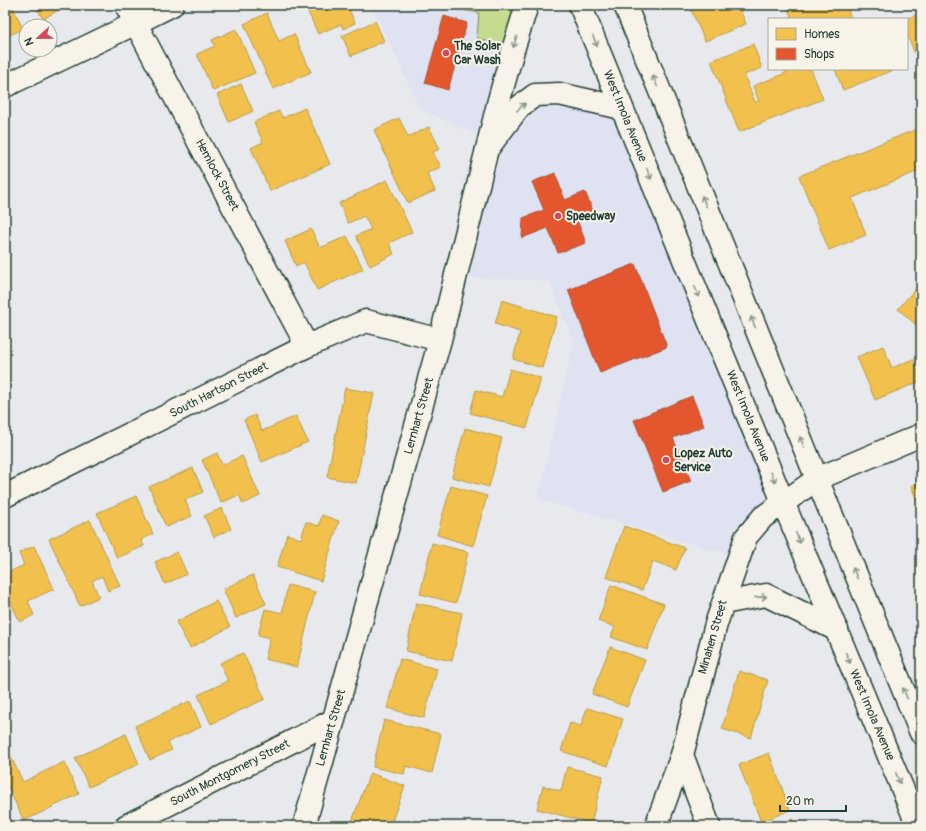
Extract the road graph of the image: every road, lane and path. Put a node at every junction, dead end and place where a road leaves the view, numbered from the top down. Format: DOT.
graph roads {
  1 [pos="172,5"];
  2 [pos="527,5"];
  3 [pos="580,5"];
  4 [pos="625,5"];
  5 [pos="131,14"];
  6 [pos="5,86"];
  7 [pos="622,108"];
  8 [pos="488,148"];
  9 [pos="440,340"];
  10 [pos="307,346"];
  11 [pos="921,435"];
  12 [pos="816,479"];
  13 [pos="5,496"];
  14 [pos="783,502"];
  15 [pos="723,603"];
  16 [pos="837,630"];
  17 [pos="334,720"];
  18 [pos="921,733"];
  19 [pos="682,755"];
  20 [pos="126,826"];
  21 [pos="304,826"];
  22 [pos="656,826"];
  23 [pos="709,826"];
  24 [pos="918,826"];
  1 -- 5 [label="street"];
  2 -- 8 [label="street, Lernhart Street, one-way"];
  3 -- 7 [label="street, West Imola Avenue, one-way"];
  12 -- 4 [label="street, one-way"];
  5 -- 6 [label="street"];
  5 -- 10 [label="street, Hemlock Street"];
  8 -- 7 [label="street, one-way"];
  7 -- 14 [label="street, West Imola Avenue, one-way"];
  8 -- 9 [label="street, Lernhart Street"];
  9 -- 10 [label="street, South Hartson Street"];
  9 -- 17 [label="street, Lernhart Street"];
  10 -- 13 [label="street, South Hartson Street"];
  11 -- 12 [label="street, Minahen Street"];
  12 -- 14 [label="street, Minahen Street"];
  18 -- 12 [label="street, one-way"];
  14 -- 15 [label="street, Minahen Street"];
  14 -- 16 [label="street, West Imola Avenue, one-way"];
  15 -- 16 [label="street, one-way"];
  15 -- 19 [label="street, Minahen Street"];
  16 -- 24 [label="street, West Imola Avenue, one-way"];
  17 -- 20 [label="street, South Montgomery Street"];
  17 -- 21 [label="street, Lernhart Street"];
  19 -- 22 [label="street, Minahen Street"];
  19 -- 23 [label="street"];
}
